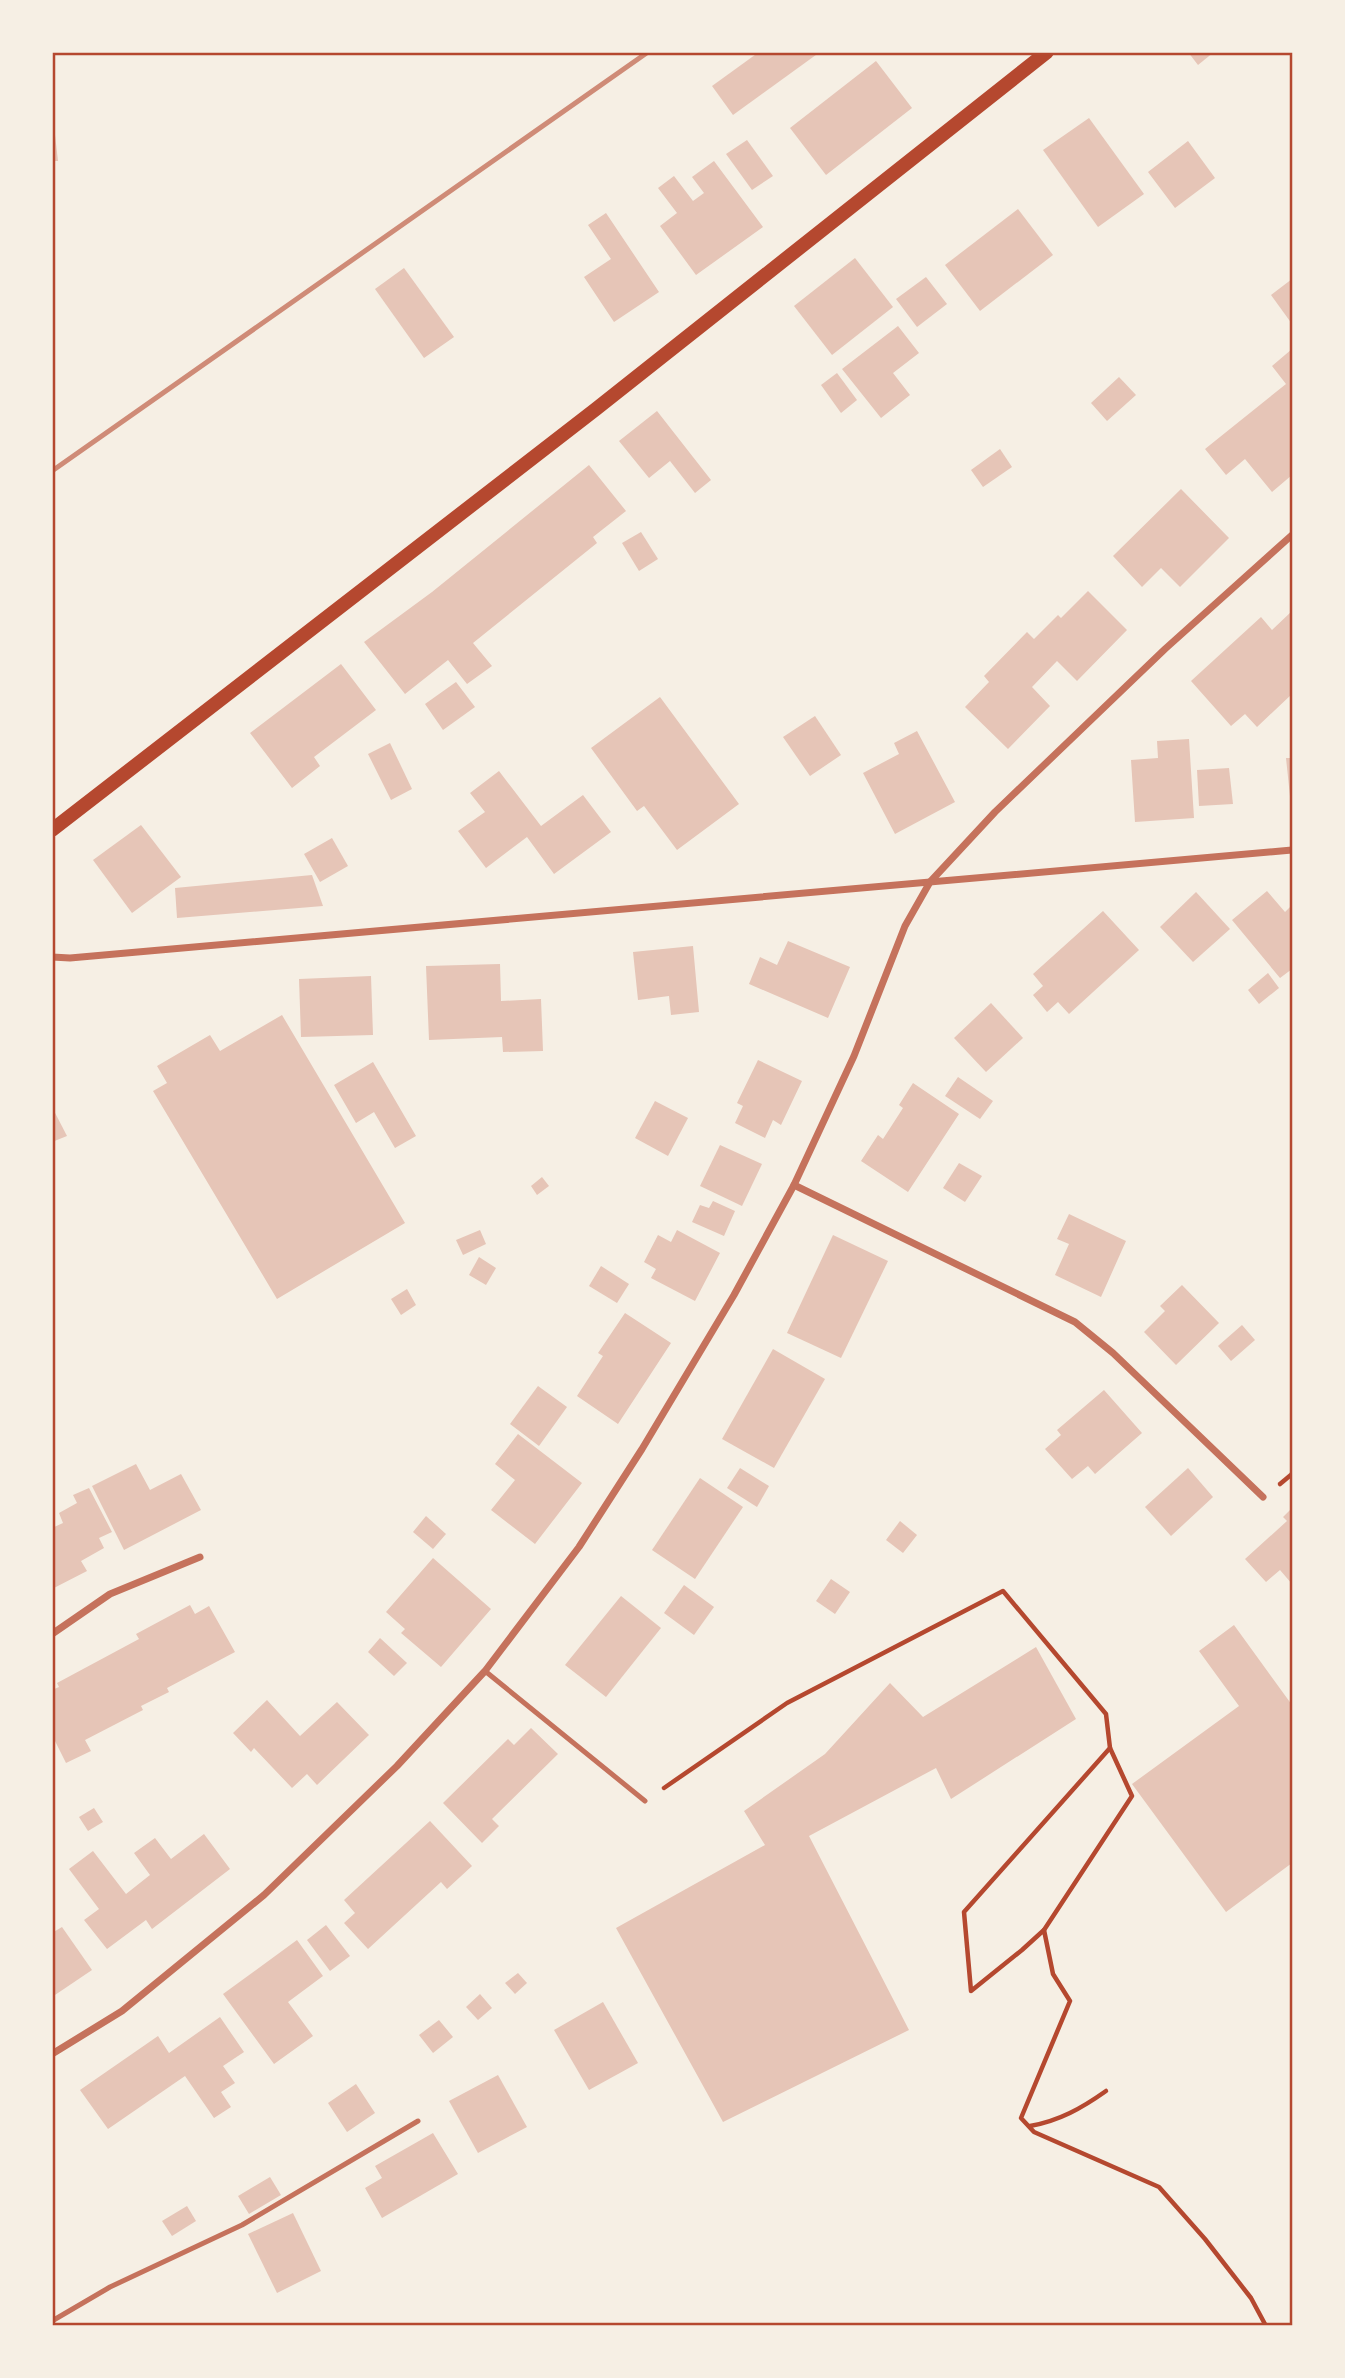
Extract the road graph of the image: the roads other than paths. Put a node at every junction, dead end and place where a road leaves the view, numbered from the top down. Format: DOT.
graph roads {
  1 [pos="1046,52"];
  2 [pos="1293,536"];
  3 [pos="52,830"];
  4 [pos="1293,849"];
  5 [pos="930,882"];
  6 [pos="52,957"];
  7 [pos="794,1185"];
  8 [pos="1263,1497"];
  9 [pos="200,1558"];
  10 [pos="52,1634"];
  11 [pos="485,1671"];
  12 [pos="645,1801"];
  13 [pos="52,2054"];
  14 [pos="418,2121"];
  15 [pos="52,2321"];
  1 -- 3 [label="main road"];
  2 -- 5 [label="street"];
  4 -- 5 [label="street"];
  5 -- 6 [label="street"];
  5 -- 7 [label="street"];
  7 -- 8 [label="street"];
  7 -- 11 [label="street"];
  9 -- 10 [label="street"];
  11 -- 12 [label="lane"];
  11 -- 13 [label="street"];
  14 -- 15 [label="lane"];
}
